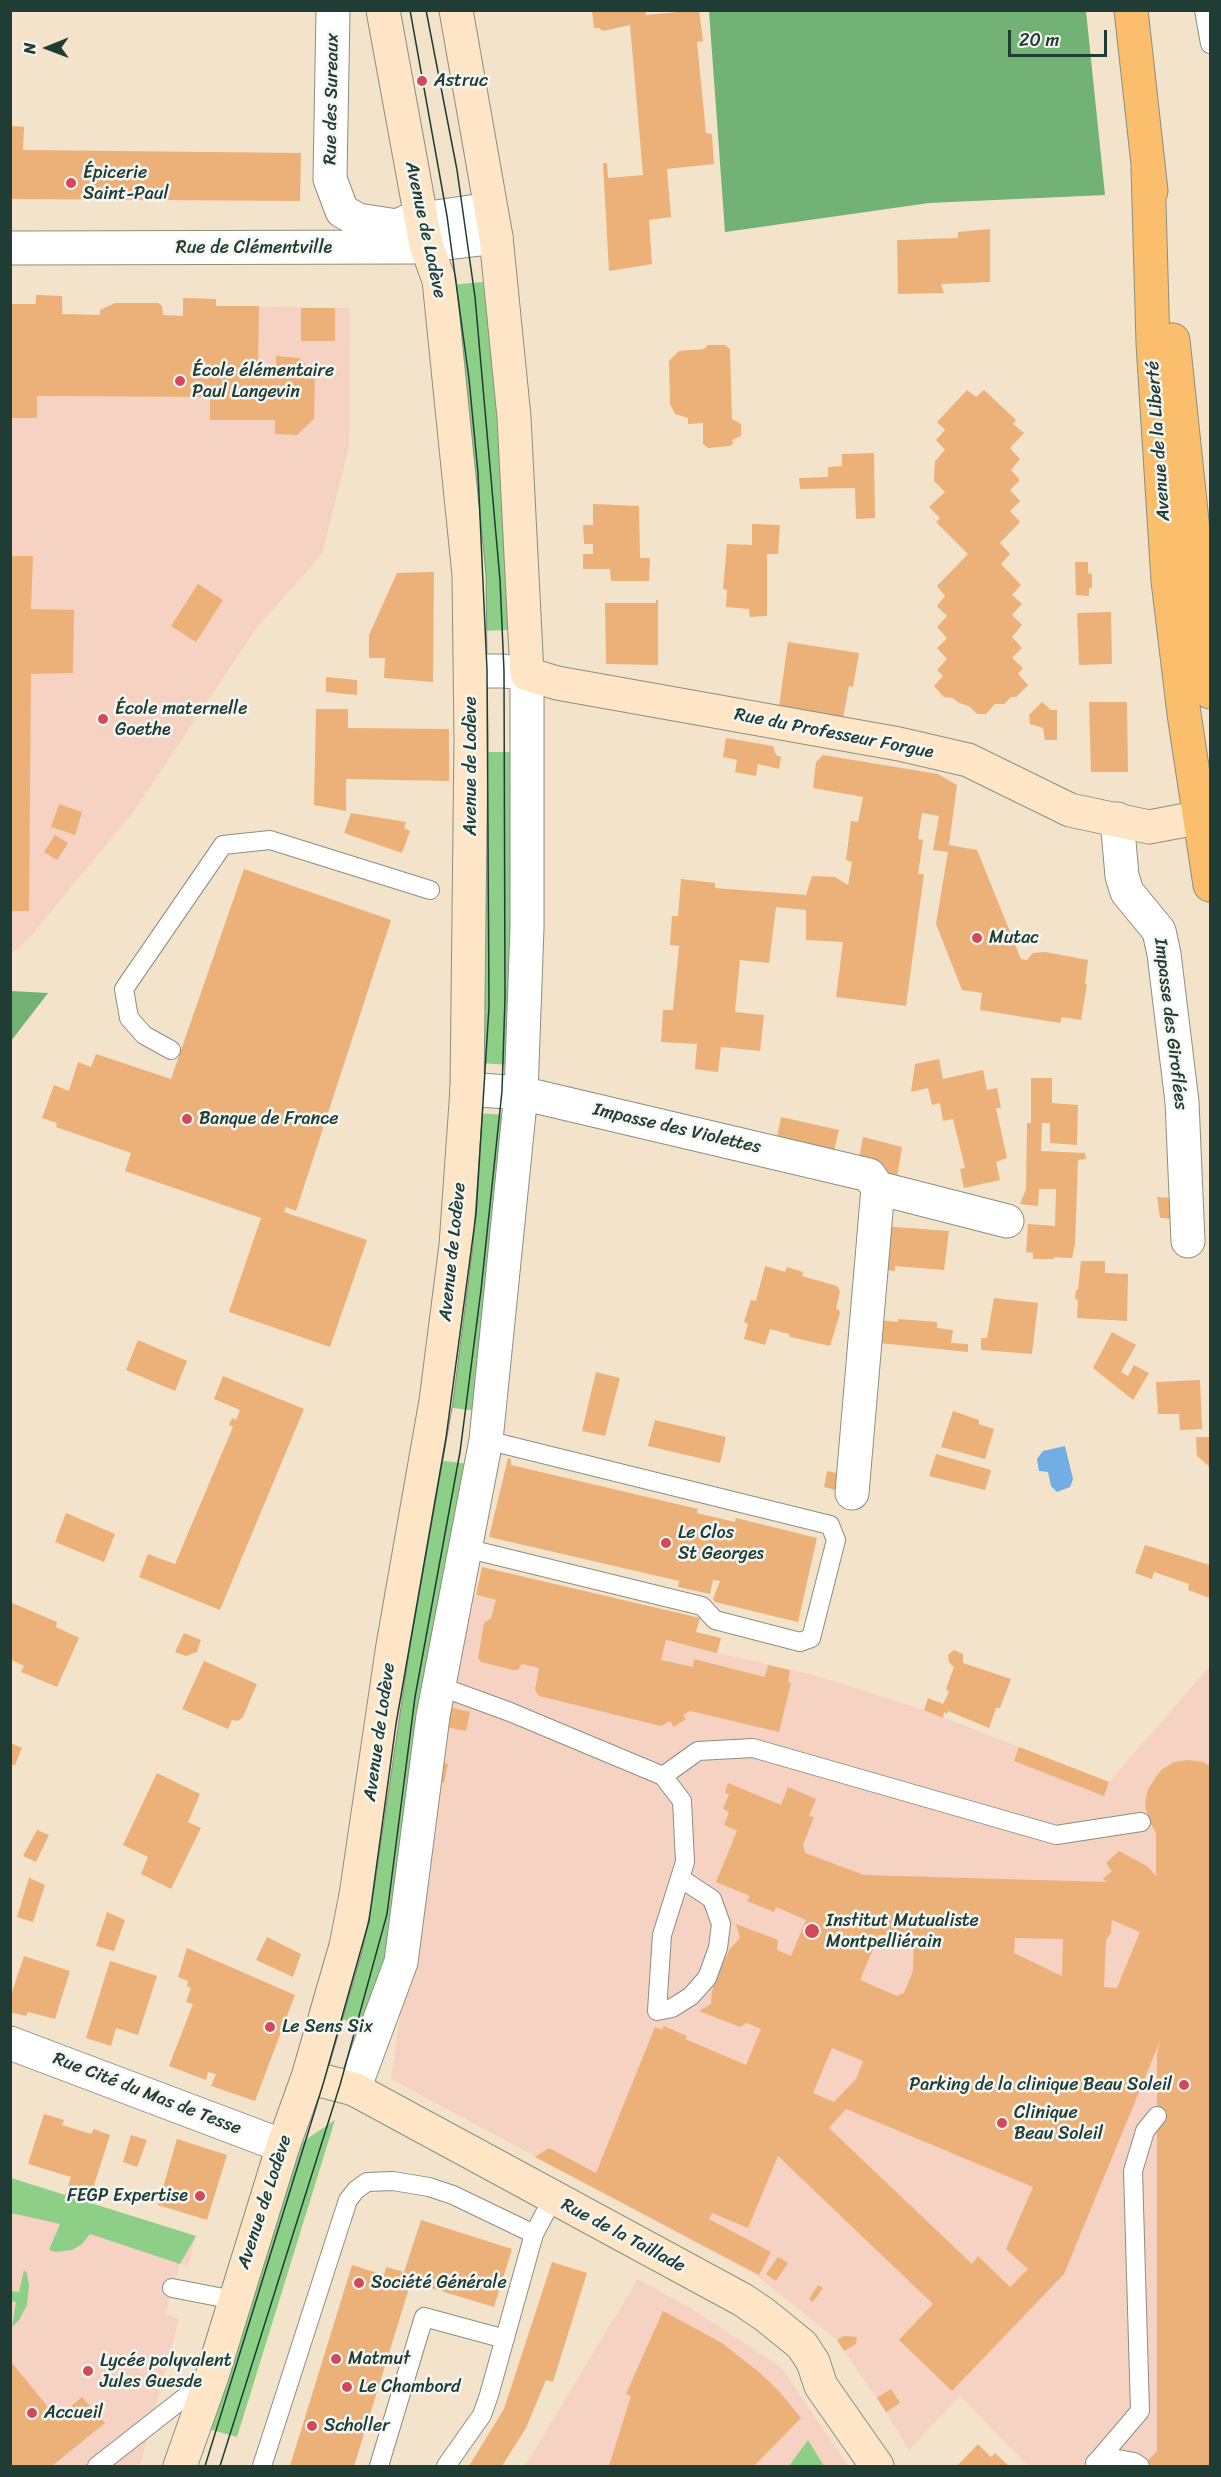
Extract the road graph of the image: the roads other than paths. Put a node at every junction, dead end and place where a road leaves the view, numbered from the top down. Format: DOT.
graph roads {
  1 [pos="333,10"];
  2 [pos="383,10"];
  3 [pos="456,10"];
  4 [pos="1131,10"];
  5 [pos="1204,10"];
  6 [pos="1210,44"];
  7 [pos="1148,168"];
  8 [pos="493,223"];
  9 [pos="423,232"];
  10 [pos="10,248"];
  11 [pos="1207,625"];
  12 [pos="471,671"];
  13 [pos="527,674"];
  14 [pos="1210,692"];
  15 [pos="1198,811"];
  16 [pos="1117,819"];
  17 [pos="1210,885"];
  18 [pos="430,890"];
  19 [pos="171,1050"];
  20 [pos="467,1089"];
  21 [pos="521,1093"];
  22 [pos="878,1188"];
  23 [pos="1007,1221"];
  24 [pos="1188,1241"];
  25 [pos="486,1440"];
  26 [pos="852,1493"];
  27 [pos="465,1548"];
  28 [pos="439,1686"];
  29 [pos="663,1776"];
  30 [pos="1141,1821"];
  31 [pos="680,1878"];
  32 [pos="10,2043"];
  33 [pos="308,2077"];
  34 [pos="354,2089"];
  35 [pos="1157,2116"];
  36 [pos="282,2146"];
  37 [pos="553,2198"];
  38 [pos="534,2234"];
  39 [pos="172,2288"];
  40 [pos="234,2300"];
  41 [pos="505,2339"];
  42 [pos="212,2376"];
  43 [pos="1096,2462"];
  44 [pos="97,2466"];
  45 [pos="180,2466"];
  46 [pos="262,2466"];
  47 [pos="379,2466"];
  48 [pos="446,2466"];
  49 [pos="877,2466"];
  50 [pos="1140,2466"];
  1 -- 9 [label="street, Rue des Sureaux"];
  2 -- 9 [label="street, Avenue de Lodève"];
  3 -- 8 [label="street"];
  4 -- 7 [label="main road, Avenue de la Liberté"];
  5 -- 6 [label="lane"];
  7 -- 11 [label="main road, Avenue de la Liberté"];
  7 -- 15 [label="main road, Avenue de la Liberté"];
  8 -- 9 [label="street, Rue des Sureaux"];
  8 -- 13 [label="street"];
  9 -- 10 [label="street, Rue de Clémentville"];
  9 -- 12 [label="street, Avenue de Lodève"];
  11 -- 14 [label="main road, Avenue de la Liberté"];
  12 -- 13 [label="street, Rue du Professeur Forgue"];
  12 -- 20 [label="street, Avenue de Lodève"];
  13 -- 16 [label="street, Rue du Professeur Forgue"];
  13 -- 21 [label="street"];
  15 -- 16 [label="street, Rue du Professeur Forgue"];
  15 -- 17 [label="main road, Avenue de la Liberté"];
  16 -- 24 [label="street, Impasse des Giroflées"];
  18 -- 19 [label="lane"];
  20 -- 21 [label="street, Impasse des Violettes"];
  20 -- 33 [label="street, Avenue de Lodève"];
  21 -- 22 [label="street, Impasse des Violettes"];
  21 -- 25 [label="street"];
  22 -- 23 [label="street, Impasse des Violettes"];
  22 -- 26 [label="street"];
  25 -- 27 [label="street"];
  25 -- 27 [label="lane"];
  27 -- 28 [label="street"];
  28 -- 29 [label="lane"];
  28 -- 34 [label="street"];
  29 -- 30 [label="lane"];
  29 -- 31 [label="lane"];
  31 -- 31 [label="lane"];
  32 -- 36 [label="street, Rue Cité du Mas de Tesse"];
  33 -- 34 [label="street, Rue de la Taillade"];
  33 -- 36 [label="street, Avenue de Lodève"];
  34 -- 37 [label="street, Rue de la Taillade"];
  35 -- 43 [label="lane"];
  36 -- 40 [label="street, Avenue de Lodève"];
  37 -- 38 [label="lane"];
  37 -- 49 [label="street, Rue de la Taillade"];
  38 -- 41 [label="lane"];
  38 -- 46 [label="lane"];
  39 -- 40 [label="lane"];
  40 -- 42 [label="street, Avenue de Lodève"];
  41 -- 47 [label="lane"];
  41 -- 48 [label="lane"];
  42 -- 44 [label="lane"];
  42 -- 45 [label="street, Avenue de Lodève"];
  43 -- 50 [label="lane"];
}
